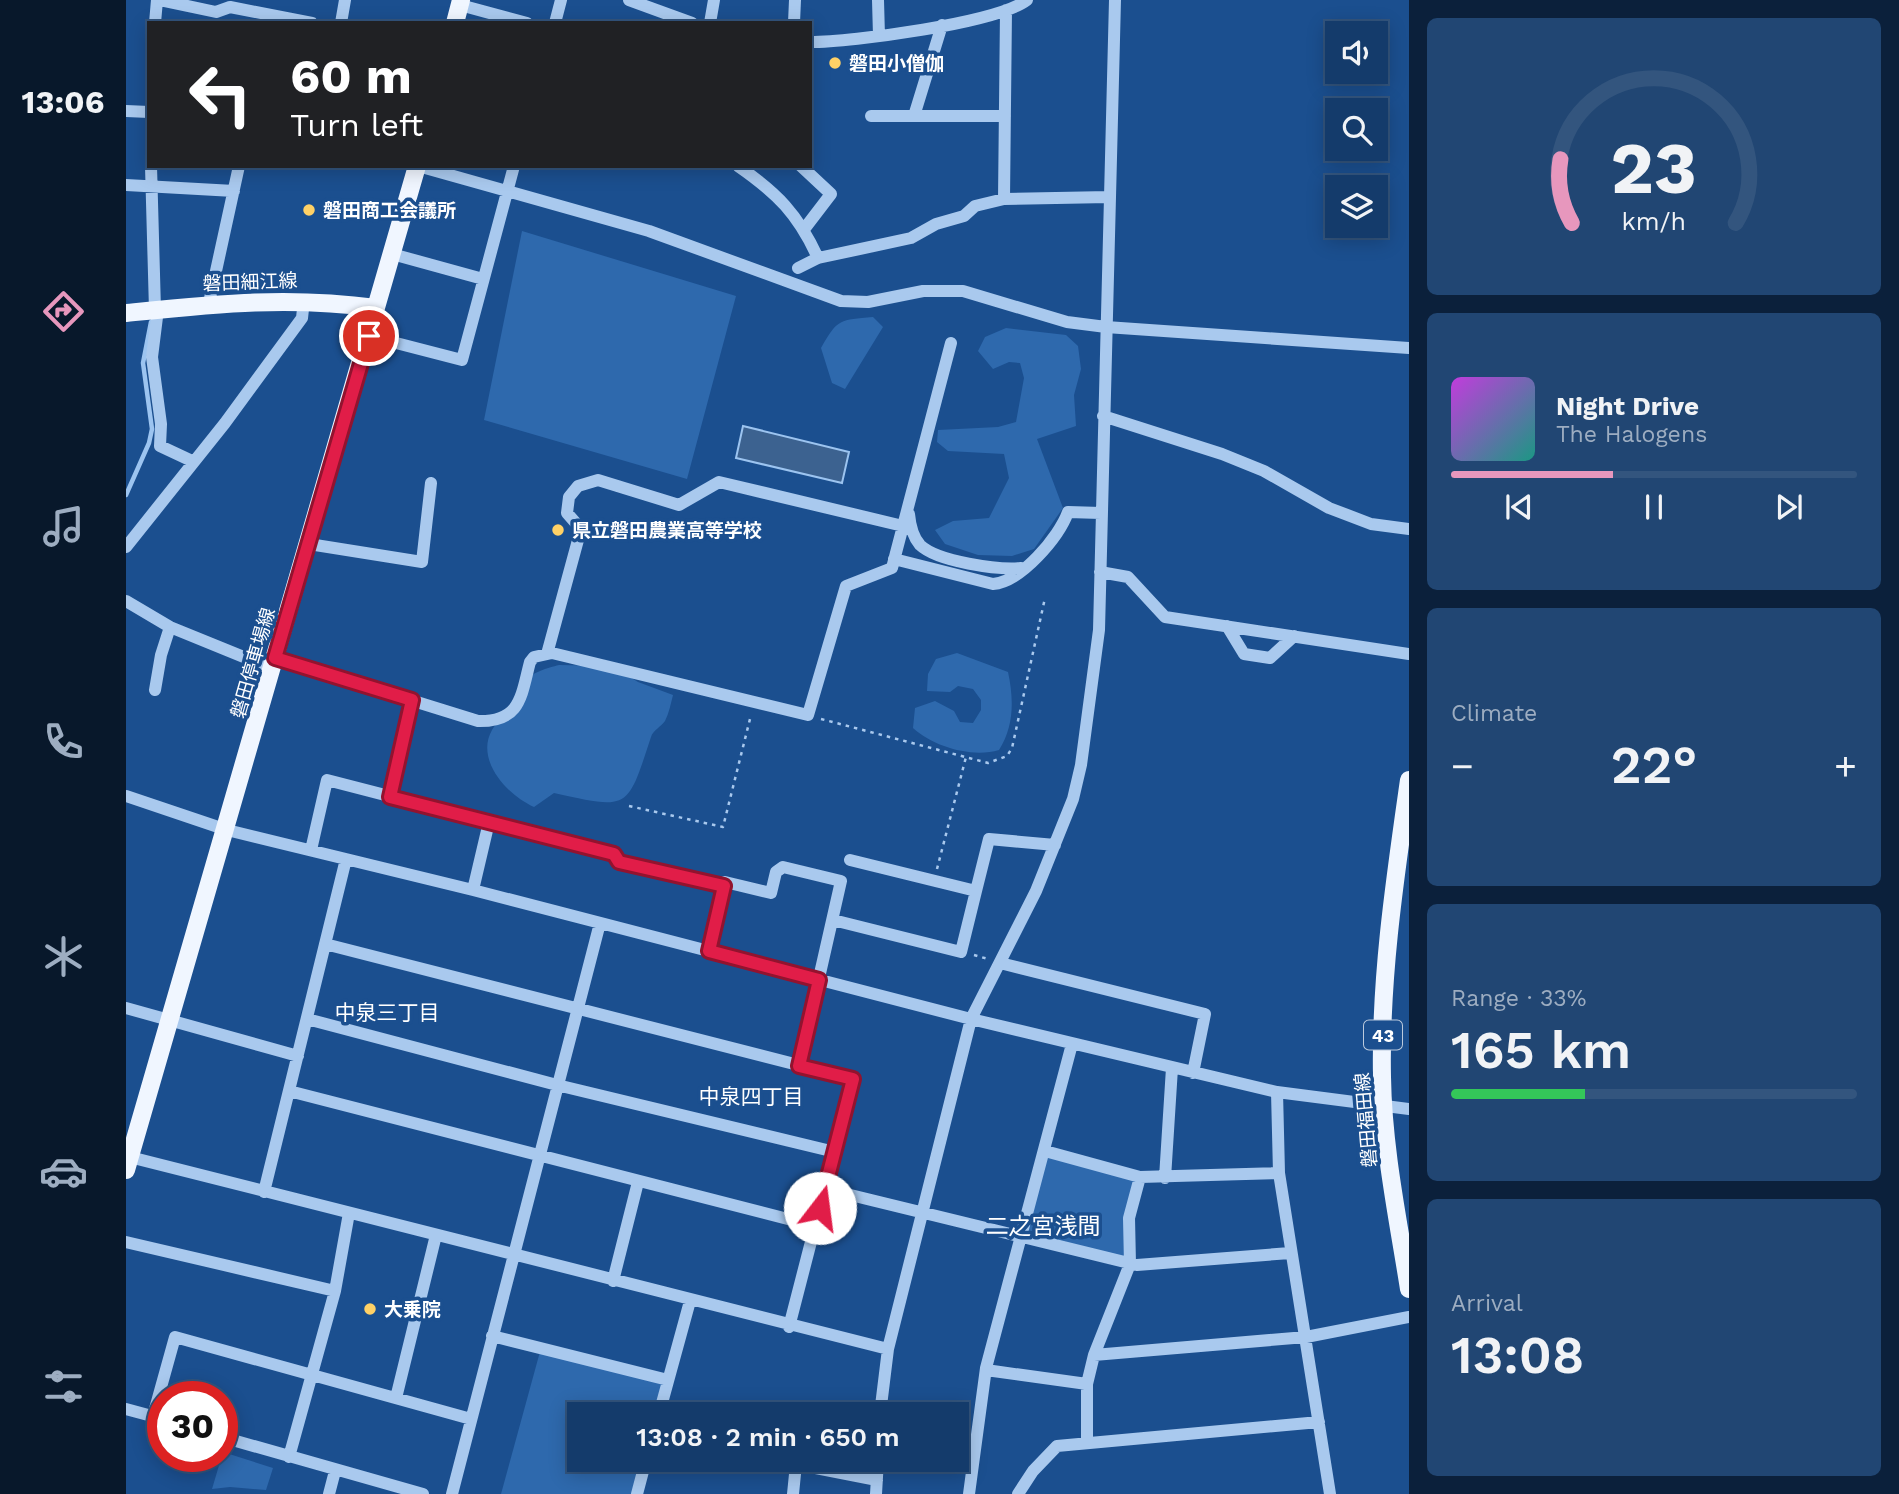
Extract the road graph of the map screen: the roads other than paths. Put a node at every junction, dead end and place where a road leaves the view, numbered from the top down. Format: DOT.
graph roads {
  1 [pos="158,0"];
  2 [pos="345,0"];
  3 [pos="561,0"];
  4 [pos="629,0"];
  5 [pos="714,0"];
  6 [pos="794,0"];
  7 [pos="878,0"];
  8 [pos="1027,0"];
  9 [pos="1115,0"];
  10 [pos="1001,8"];
  11 [pos="459,9"];
  12 [pos="668,19"];
  13 [pos="155,21"];
  14 [pos="302,21"];
  15 [pos="341,21"];
  16 [pos="517,21"];
  17 [pos="556,21"];
  18 [pos="710,21"];
  19 [pos="794,21"];
  20 [pos="942,25"];
  21 [pos="879,36"];
  22 [pos="812,42"];
  23 [pos="126,111"];
  24 [pos="147,112"];
  25 [pos="871,116"];
  26 [pos="914,116"];
  27 [pos="1005,116"];
  28 [pos="151,168"];
  29 [pos="239,168"];
  30 [pos="416,168"];
  31 [pos="424,168"];
  32 [pos="513,168"];
  33 [pos="741,168"];
  34 [pos="803,168"];
  35 [pos="126,185"];
  36 [pos="151,186"];
  37 [pos="234,191"];
  38 [pos="507,192"];
  39 [pos="1109,197"];
  40 [pos="1004,199"];
  41 [pos="805,228"];
  42 [pos="392,254"];
  43 [pos="818,258"];
  44 [pos="798,268"];
  45 [pos="484,279"];
  46 [pos="304,300"];
  47 [pos="209,303"];
  48 [pos="376,308"];
  49 [pos="157,310"];
  50 [pos="126,313"];
  51 [pos="1106,327"];
  52 [pos="369,336"];
  53 [pos="951,343"];
  54 [pos="1409,348"];
  55 [pos="1103,416"];
  56 [pos="192,461"];
  57 [pos="430,482"];
  58 [pos="908,507"];
  59 [pos="1101,513"];
  60 [pos="903,526"];
  61 [pos="1409,529"];
  62 [pos="309,544"];
  63 [pos="126,547"];
  64 [pos="894,559"];
  65 [pos="1022,568"];
  66 [pos="1100,572"];
  67 [pos="126,601"];
  68 [pos="1227,626"];
  69 [pos="170,627"];
  70 [pos="1294,636"];
  71 [pos="547,654"];
  72 [pos="1409,654"];
  73 [pos="274,663"];
  74 [pos="155,690"];
  75 [pos="412,700"];
  76 [pos="1409,780"];
  77 [pos="126,796"];
  78 [pos="390,797"];
  79 [pos="489,822"];
  80 [pos="227,830"];
  81 [pos="1405,836"];
  82 [pos="1055,845"];
  83 [pos="311,850"];
  84 [pos="346,859"];
  85 [pos="850,860"];
  86 [pos="724,886"];
  87 [pos="472,890"];
  88 [pos="976,891"];
  89 [pos="833,920"];
  90 [pos="600,923"];
  91 [pos="325,944"];
  92 [pos="709,951"];
  93 [pos="1000,963"];
  94 [pos="819,980"];
  95 [pos="126,1008"];
  96 [pos="576,1010"];
  97 [pos="307,1019"];
  98 [pos="971,1019"];
  99 [pos="169,1021"];
  100 [pos="1072,1044"];
  101 [pos="298,1056"];
  102 [pos="799,1066"];
  103 [pos="1172,1068"];
  104 [pos="1193,1073"];
  105 [pos="557,1085"];
  106 [pos="289,1091"];
  107 [pos="1277,1092"];
  108 [pos="1383,1105"];
  109 [pos="1409,1109"];
  110 [pos="1045,1151"];
  111 [pos="835,1152"];
  112 [pos="538,1157"];
  113 [pos="127,1161"];
  114 [pos="1279,1173"];
  115 [pos="1140,1177"];
  116 [pos="1165,1178"];
  117 [pos="638,1182"];
  118 [pos="826,1189"];
  119 [pos="264,1192"];
  120 [pos="349,1213"];
  121 [pos="921,1213"];
  122 [pos="815,1226"];
  123 [pos="436,1235"];
  124 [pos="1019,1238"];
  125 [pos="126,1242"];
  126 [pos="1290,1253"];
  127 [pos="512,1255"];
  128 [pos="1130,1264"];
  129 [pos="613,1281"];
  130 [pos="1409,1289"];
  131 [pos="335,1291"];
  132 [pos="690,1301"];
  133 [pos="1409,1317"];
  134 [pos="789,1326"];
  135 [pos="492,1336"];
  136 [pos="1306,1337"];
  137 [pos="888,1349"];
  138 [pos="1094,1355"];
  139 [pos="986,1370"];
  140 [pos="313,1374"];
  141 [pos="668,1380"];
  142 [pos="166,1381"];
  143 [pos="1087,1384"];
  144 [pos="396,1398"];
  145 [pos="662,1402"];
  146 [pos="881,1402"];
  147 [pos="126,1409"];
  148 [pos="147,1415"];
  149 [pos="471,1419"];
  150 [pos="1319,1422"];
  151 [pos="1087,1441"];
  152 [pos="238,1442"];
  153 [pos="289,1457"];
  154 [pos="335,1471"];
  155 [pos="643,1472"];
  156 [pos="795,1472"];
  157 [pos="836,1472"];
  158 [pos="877,1472"];
  159 [pos="877,1480"];
  160 [pos="329,1494"];
  161 [pos="423,1494"];
  162 [pos="452,1494"];
  163 [pos="637,1494"];
  164 [pos="793,1494"];
  165 [pos="876,1494"];
  166 [pos="970,1494"];
  167 [pos="1018,1494"];
  168 [pos="1330,1494"];
  1 -- 13 [label="street"];
  1 -- 14 [label="street"];
  2 -- 15 [label="street"];
  3 -- 17 [label="street"];
  4 -- 12 [label="street"];
  5 -- 18 [label="street"];
  6 -- 19 [label="street"];
  7 -- 21 [label="street"];
  8 -- 10 [label="street"];
  9 -- 39 [label="street"];
  10 -- 20 [label="street"];
  10 -- 27 [label="street"];
  11 -- 16 [label="street"];
  20 -- 21 [label="street"];
  20 -- 26 [label="street"];
  21 -- 22 [label="street"];
  23 -- 24 [label="street"];
  25 -- 26 [label="street"];
  26 -- 27 [label="street"];
  27 -- 40 [label="street"];
  28 -- 36 [label="street"];
  29 -- 37 [label="street"];
  30 -- 42 [label="main road, 磐田停車場線"];
  31 -- 38 [label="street"];
  32 -- 38 [label="street"];
  33 -- 41 [label="street"];
  34 -- 41 [label="street"];
  35 -- 36 [label="street"];
  36 -- 37 [label="street"];
  36 -- 49 [label="street"];
  37 -- 47 [label="street"];
  38 -- 45 [label="street"];
  38 -- 51 [label="street"];
  39 -- 40 [label="street"];
  39 -- 51 [label="street"];
  40 -- 43 [label="street"];
  41 -- 43 [label="street"];
  42 -- 45 [label="street"];
  42 -- 48 [label="main road, 磐田停車場線"];
  43 -- 44 [label="street"];
  45 -- 52 [label="street"];
  46 -- 47 [label="main road, 磐田細江線"];
  46 -- 48 [label="main road, 磐田細江線"];
  46 -- 56 [label="street"];
  47 -- 49 [label="main road, 磐田細江線"];
  48 -- 52 [label="main road, 磐田停車場線"];
  49 -- 50 [label="main road, 磐田細江線"];
  49 -- 56 [label="street"];
  51 -- 54 [label="street"];
  51 -- 55 [label="street"];
  52 -- 62 [label="main road, 磐田停車場線"];
  53 -- 58 [label="street"];
  55 -- 59 [label="street"];
  55 -- 61 [label="street"];
  56 -- 63 [label="street"];
  57 -- 62 [label="street"];
  58 -- 60 [label="street"];
  58 -- 65 [label="street"];
  59 -- 65 [label="street"];
  59 -- 66 [label="street"];
  60 -- 64 [label="street"];
  60 -- 71 [label="street"];
  62 -- 73 [label="main road, 磐田停車場線"];
  64 -- 65 [label="street"];
  64 -- 71 [label="street"];
  66 -- 68 [label="street"];
  66 -- 82 [label="street"];
  67 -- 69 [label="street"];
  68 -- 70 [label="street"];
  68 -- 70 [label="street"];
  69 -- 73 [label="street"];
  69 -- 74 [label="street"];
  70 -- 72 [label="street"];
  71 -- 75 [label="street"];
  73 -- 75 [label="street"];
  73 -- 80 [label="main road, 磐田停車場線"];
  75 -- 78 [label="street"];
  76 -- 81 [label="main road, 磐田福田線 / 43"];
  77 -- 80 [label="street"];
  78 -- 79 [label="street"];
  78 -- 83 [label="street"];
  79 -- 86 [label="street"];
  79 -- 87 [label="street"];
  80 -- 83 [label="street"];
  80 -- 99 [label="main road, 磐田停車場線"];
  81 -- 108 [label="main road, 磐田福田線 / 43"];
  82 -- 88 [label="street"];
  82 -- 93 [label="street"];
  83 -- 84 [label="street"];
  84 -- 87 [label="street"];
  84 -- 91 [label="street"];
  85 -- 88 [label="street"];
  86 -- 89 [label="street"];
  86 -- 92 [label="street"];
  87 -- 90 [label="street"];
  88 -- 89 [label="street"];
  89 -- 94 [label="street"];
  90 -- 92 [label="street"];
  90 -- 96 [label="street"];
  91 -- 96 [label="street"];
  91 -- 97 [label="street"];
  92 -- 94 [label="street"];
  93 -- 98 [label="street"];
  93 -- 104 [label="street"];
  94 -- 98 [label="street"];
  94 -- 102 [label="street"];
  95 -- 99 [label="street"];
  96 -- 102 [label="street"];
  96 -- 105 [label="street"];
  97 -- 101 [label="street"];
  97 -- 105 [label="street"];
  98 -- 100 [label="street"];
  98 -- 121 [label="street"];
  99 -- 101 [label="street"];
  99 -- 113 [label="main road, 磐田停車場線"];
  100 -- 103 [label="street"];
  100 -- 110 [label="street"];
  101 -- 106 [label="street"];
  102 -- 111 [label="street"];
  103 -- 104 [label="street"];
  103 -- 116 [label="street"];
  104 -- 107 [label="street"];
  105 -- 111 [label="street"];
  105 -- 112 [label="street"];
  106 -- 112 [label="street"];
  106 -- 119 [label="street"];
  107 -- 108 [label="street"];
  107 -- 114 [label="street"];
  108 -- 109 [label="street"];
  108 -- 130 [label="main road, 磐田福田線 / 43"];
  110 -- 115 [label="street"];
  110 -- 124 [label="street"];
  111 -- 118 [label="street"];
  112 -- 117 [label="street"];
  112 -- 127 [label="street"];
  113 -- 119 [label="street"];
  114 -- 116 [label="street"];
  114 -- 126 [label="street"];
  115 -- 116 [label="street"];
  115 -- 128 [label="street"];
  117 -- 122 [label="street"];
  117 -- 129 [label="street"];
  118 -- 121 [label="street"];
  118 -- 122 [label="street"];
  119 -- 120 [label="street"];
  120 -- 123 [label="street"];
  120 -- 131 [label="street"];
  121 -- 124 [label="street"];
  121 -- 137 [label="street"];
  122 -- 134 [label="street"];
  123 -- 127 [label="street"];
  123 -- 144 [label="street"];
  124 -- 128 [label="street"];
  124 -- 139 [label="street"];
  125 -- 131 [label="street"];
  126 -- 128 [label="street"];
  126 -- 136 [label="street"];
  127 -- 129 [label="street"];
  127 -- 135 [label="street"];
  128 -- 138 [label="street"];
  129 -- 132 [label="street"];
  131 -- 140 [label="street"];
  132 -- 134 [label="street"];
  132 -- 141 [label="street"];
  133 -- 136 [label="street"];
  134 -- 137 [label="street"];
  135 -- 141 [label="street"];
  135 -- 149 [label="street"];
  136 -- 138 [label="street"];
  136 -- 150 [label="street"];
  137 -- 146 [label="street"];
  138 -- 143 [label="street"];
  139 -- 143 [label="street"];
  139 -- 166 [label="street"];
  140 -- 142 [label="street"];
  140 -- 144 [label="street"];
  140 -- 153 [label="street"];
  141 -- 145 [label="street"];
  143 -- 151 [label="street"];
  144 -- 149 [label="street"];
  147 -- 148 [label="street"];
  149 -- 162 [label="street"];
  150 -- 151 [label="street"];
  150 -- 168 [label="street"];
  151 -- 167 [label="street"];
  152 -- 153 [label="street"];
  153 -- 154 [label="street"];
  154 -- 160 [label="street"];
  154 -- 161 [label="street"];
  155 -- 163 [label="street"];
  156 -- 164 [label="street"];
  157 -- 159 [label="street"];
  158 -- 159 [label="street"];
  159 -- 165 [label="street"];
}
